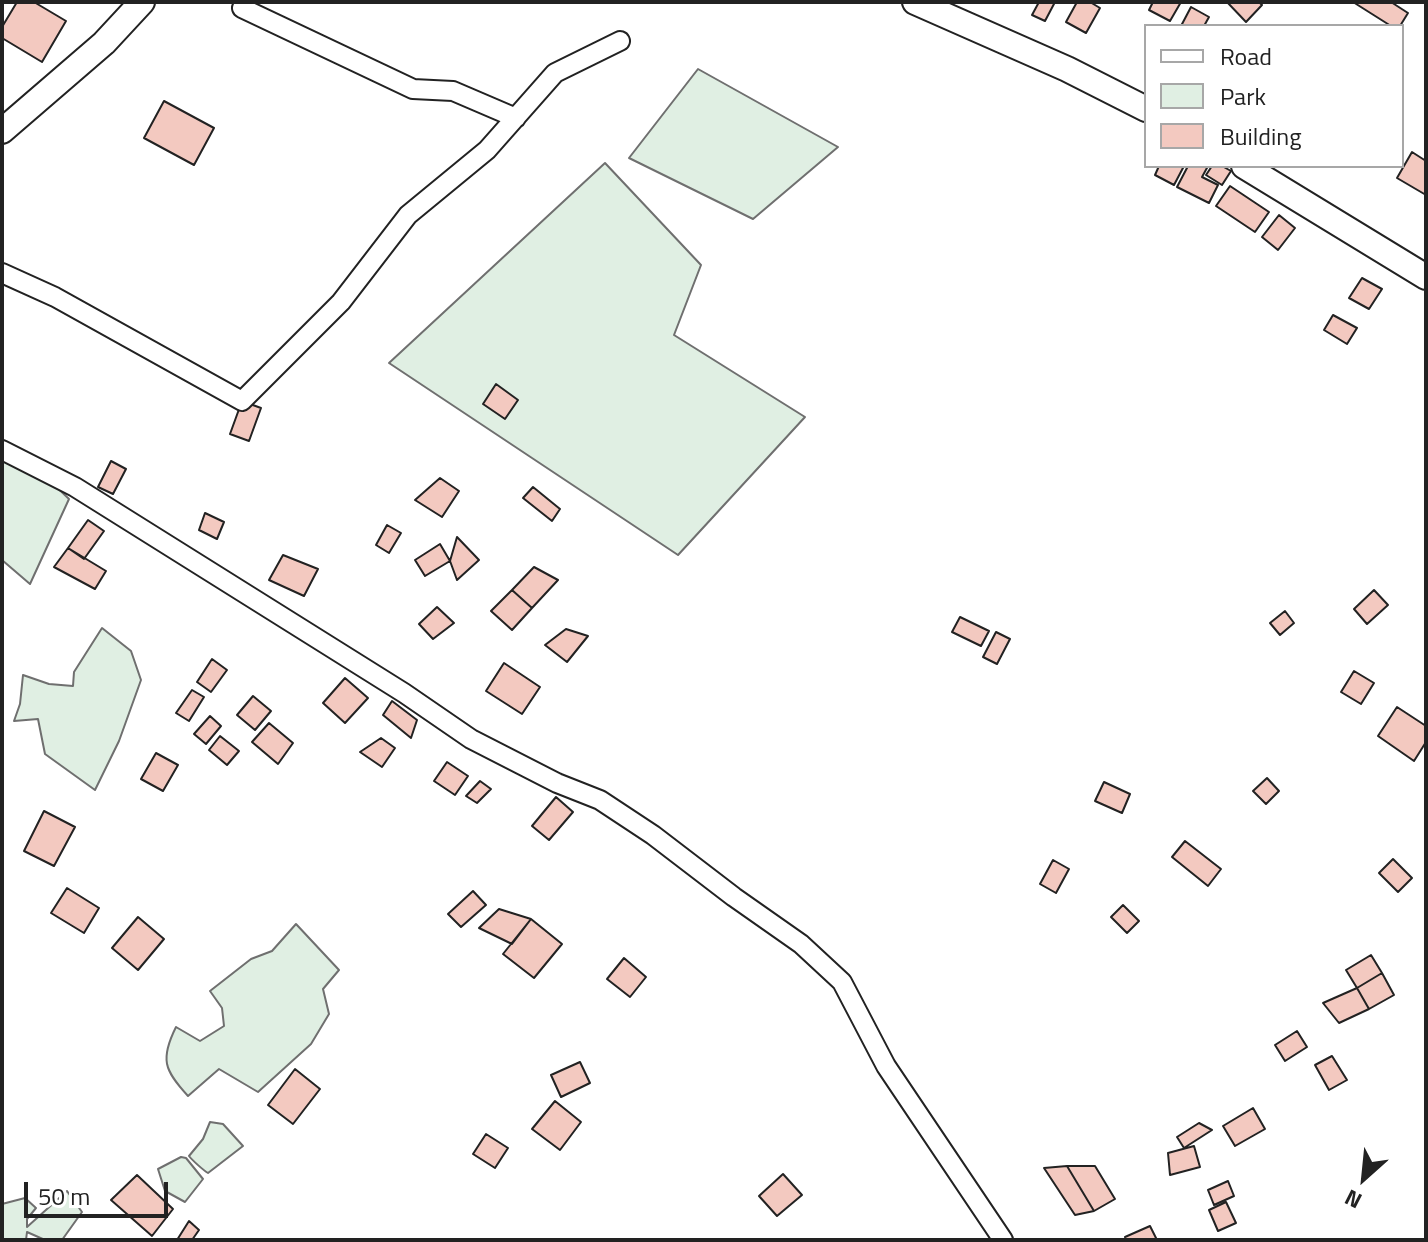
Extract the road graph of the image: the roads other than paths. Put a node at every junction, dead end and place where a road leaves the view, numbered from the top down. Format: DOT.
graph roads {
  1 [pos="142,2"];
  2 [pos="915,2"];
  3 [pos="242,8"];
  4 [pos="620,41"];
  5 [pos="1144,108"];
  6 [pos="516,118"];
  7 [pos="2,131"];
  8 [pos="1247,168"];
  9 [pos="2,273"];
  10 [pos="1426,277"];
  11 [pos="2,450"];
  12 [pos="1003,1240"];
  1 -- 7 [label="main road"];
  2 -- 5 [label="main road"];
  3 -- 6 [label="street"];
  4 -- 6 [label="street"];
  6 -- 9 [label="street"];
  8 -- 10 [label="main road"];
  11 -- 12 [label="street"];
}
